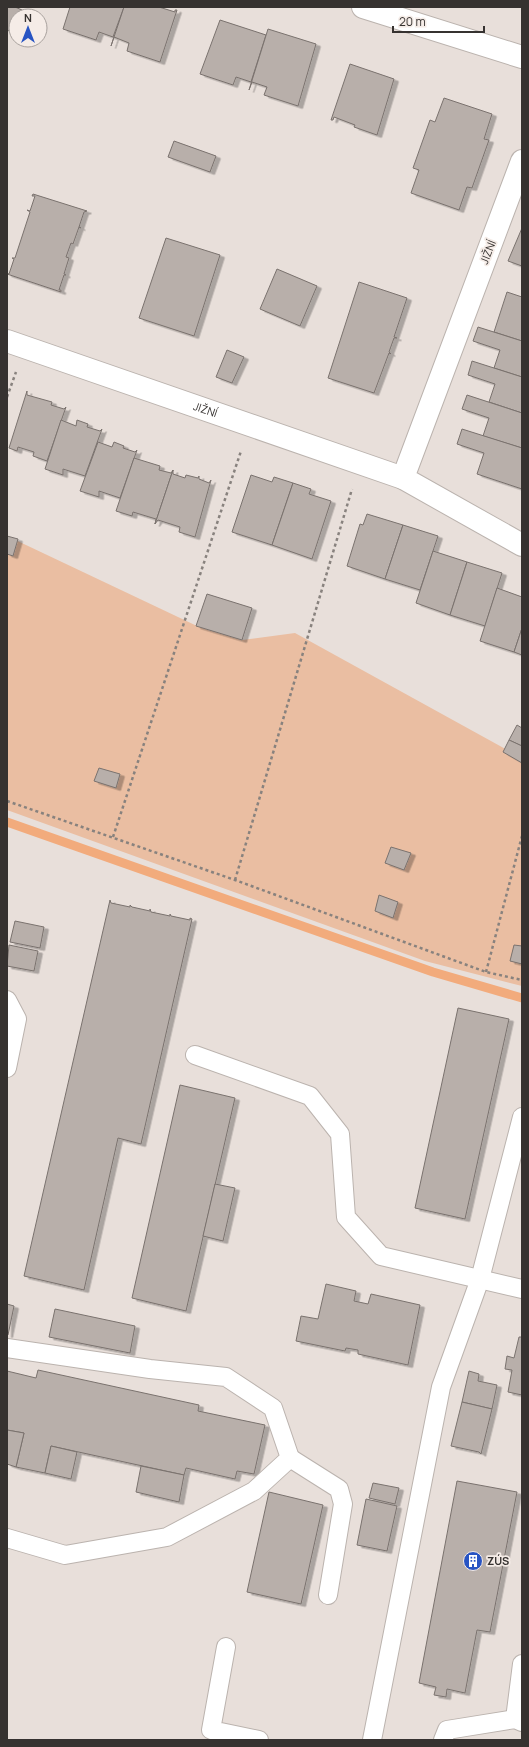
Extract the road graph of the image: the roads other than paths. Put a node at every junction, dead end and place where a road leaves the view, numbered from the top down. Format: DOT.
graph roads {
  1 [pos="363,7"];
  2 [pos="522,57"];
  3 [pos="522,162"];
  4 [pos="7,341"];
  5 [pos="403,478"];
  6 [pos="522,545"];
  7 [pos="7,1000"];
  8 [pos="194,1055"];
  9 [pos="7,1068"];
  10 [pos="522,1117"];
  11 [pos="480,1279"];
  12 [pos="522,1289"];
  13 [pos="7,1348"];
  14 [pos="290,1458"];
  15 [pos="7,1538"];
  16 [pos="328,1595"];
  17 [pos="226,1647"];
  18 [pos="522,1664"];
  19 [pos="519,1720"];
  20 [pos="259,1740"];
  21 [pos="372,1740"];
  22 [pos="443,1740"];
  1 -- 2 [label="street"];
  3 -- 5 [label="street, JIŽNÍ"];
  4 -- 5 [label="street, JIŽNÍ"];
  5 -- 6 [label="street, JIŽNÍ"];
  7 -- 9 [label="lane"];
  8 -- 11 [label="lane"];
  10 -- 11 [label="lane"];
  11 -- 12 [label="lane"];
  11 -- 21 [label="lane"];
  13 -- 14 [label="lane"];
  14 -- 15 [label="lane"];
  14 -- 16 [label="lane"];
  17 -- 20 [label="lane"];
  18 -- 19 [label="lane"];
  19 -- 22 [label="lane"];
}
